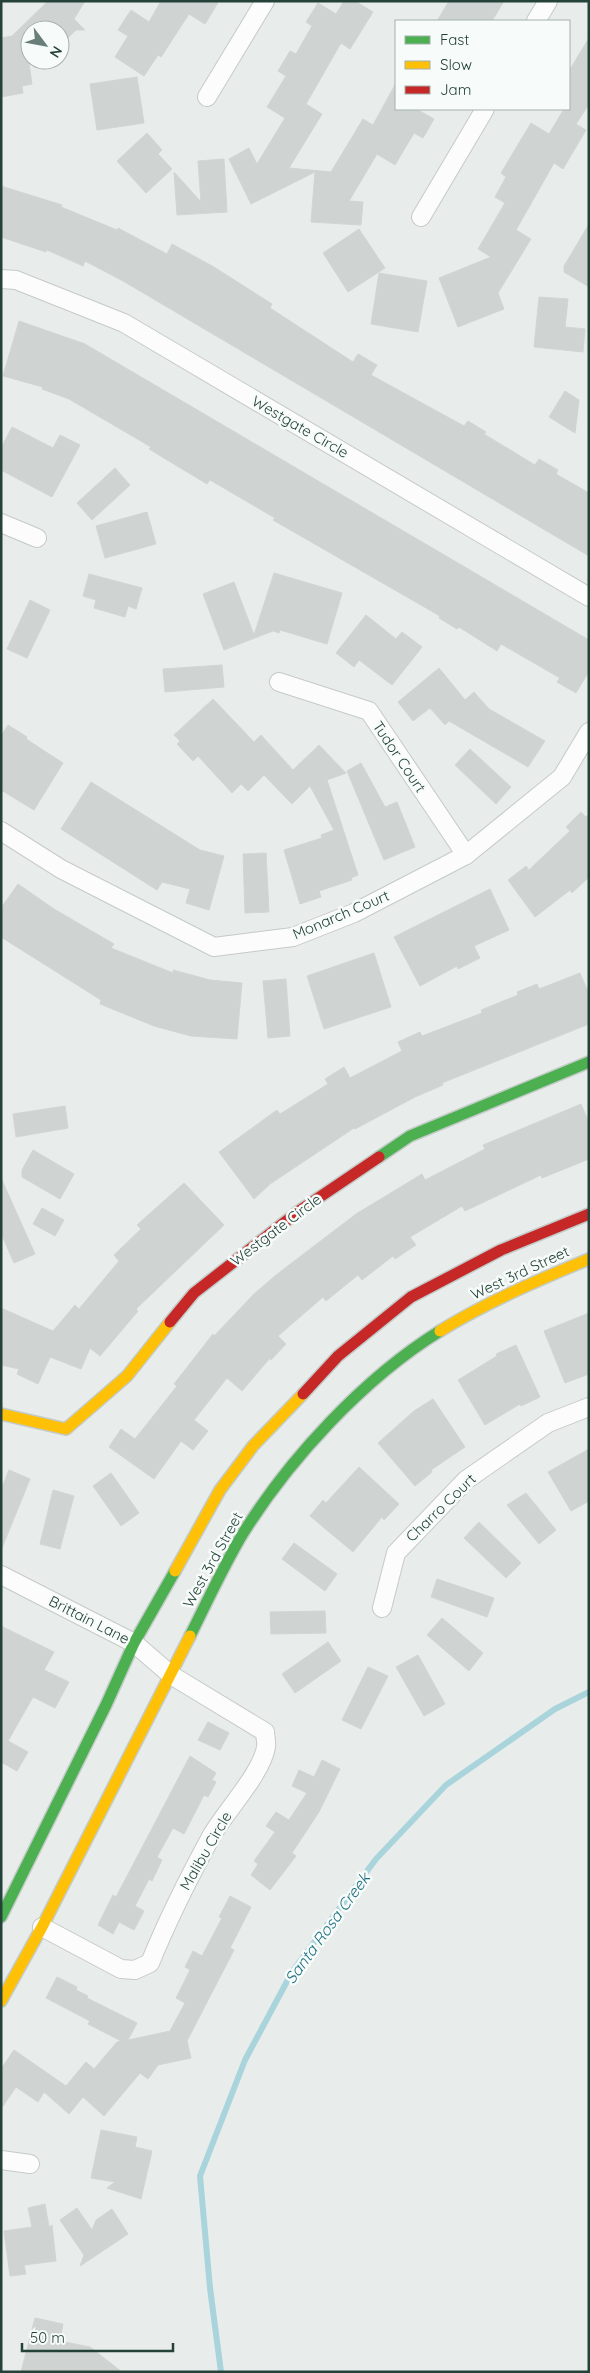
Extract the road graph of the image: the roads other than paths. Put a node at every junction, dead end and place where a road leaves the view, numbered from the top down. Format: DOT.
graph roads {
  1 [pos="265,1"];
  2 [pos="548,1"];
  3 [pos="537,20"];
  4 [pos="207,98"];
  5 [pos="484,110"];
  6 [pos="421,217"];
  7 [pos="1,279"];
  8 [pos="1,523"];
  9 [pos="37,538"];
  10 [pos="589,596"];
  11 [pos="279,682"];
  12 [pos="589,732"];
  13 [pos="1,831"];
  14 [pos="466,856"];
  15 [pos="589,1062"];
  16 [pos="589,1214"];
  17 [pos="589,1258"];
  18 [pos="589,1406"];
  19 [pos="1,1414"];
  20 [pos="1,1575"];
  21 [pos="382,1608"];
  22 [pos="134,1643"];
  23 [pos="170,1675"];
  24 [pos="2,1914"];
  25 [pos="42,1927"];
  26 [pos="1,2000"];
  27 [pos="1,2160"];
  28 [pos="30,2164"];
  1 -- 4 [label="street"];
  2 -- 3 [label="street"];
  5 -- 6 [label="street"];
  7 -- 10 [label="street, Westgate Circle"];
  8 -- 9 [label="street"];
  11 -- 14 [label="street, Tudor Court"];
  12 -- 14 [label="street, Monarch Court"];
  13 -- 14 [label="street, Monarch Court"];
  15 -- 19 [label="main road, Westgate Circle"];
  16 -- 22 [label="main road, West 3rd Street"];
  17 -- 23 [label="main road, West 3rd Street"];
  18 -- 21 [label="street, Charro Court"];
  20 -- 22 [label="street, Brittain Lane"];
  22 -- 23 [label="street, Brittain Lane"];
  22 -- 24 [label="main road, West 3rd Street"];
  23 -- 25 [label="main road, West 3rd Street"];
  23 -- 25 [label="street, Malibu Circle"];
  25 -- 26 [label="main road, West 3rd Street"];
  27 -- 28 [label="street"];
}
